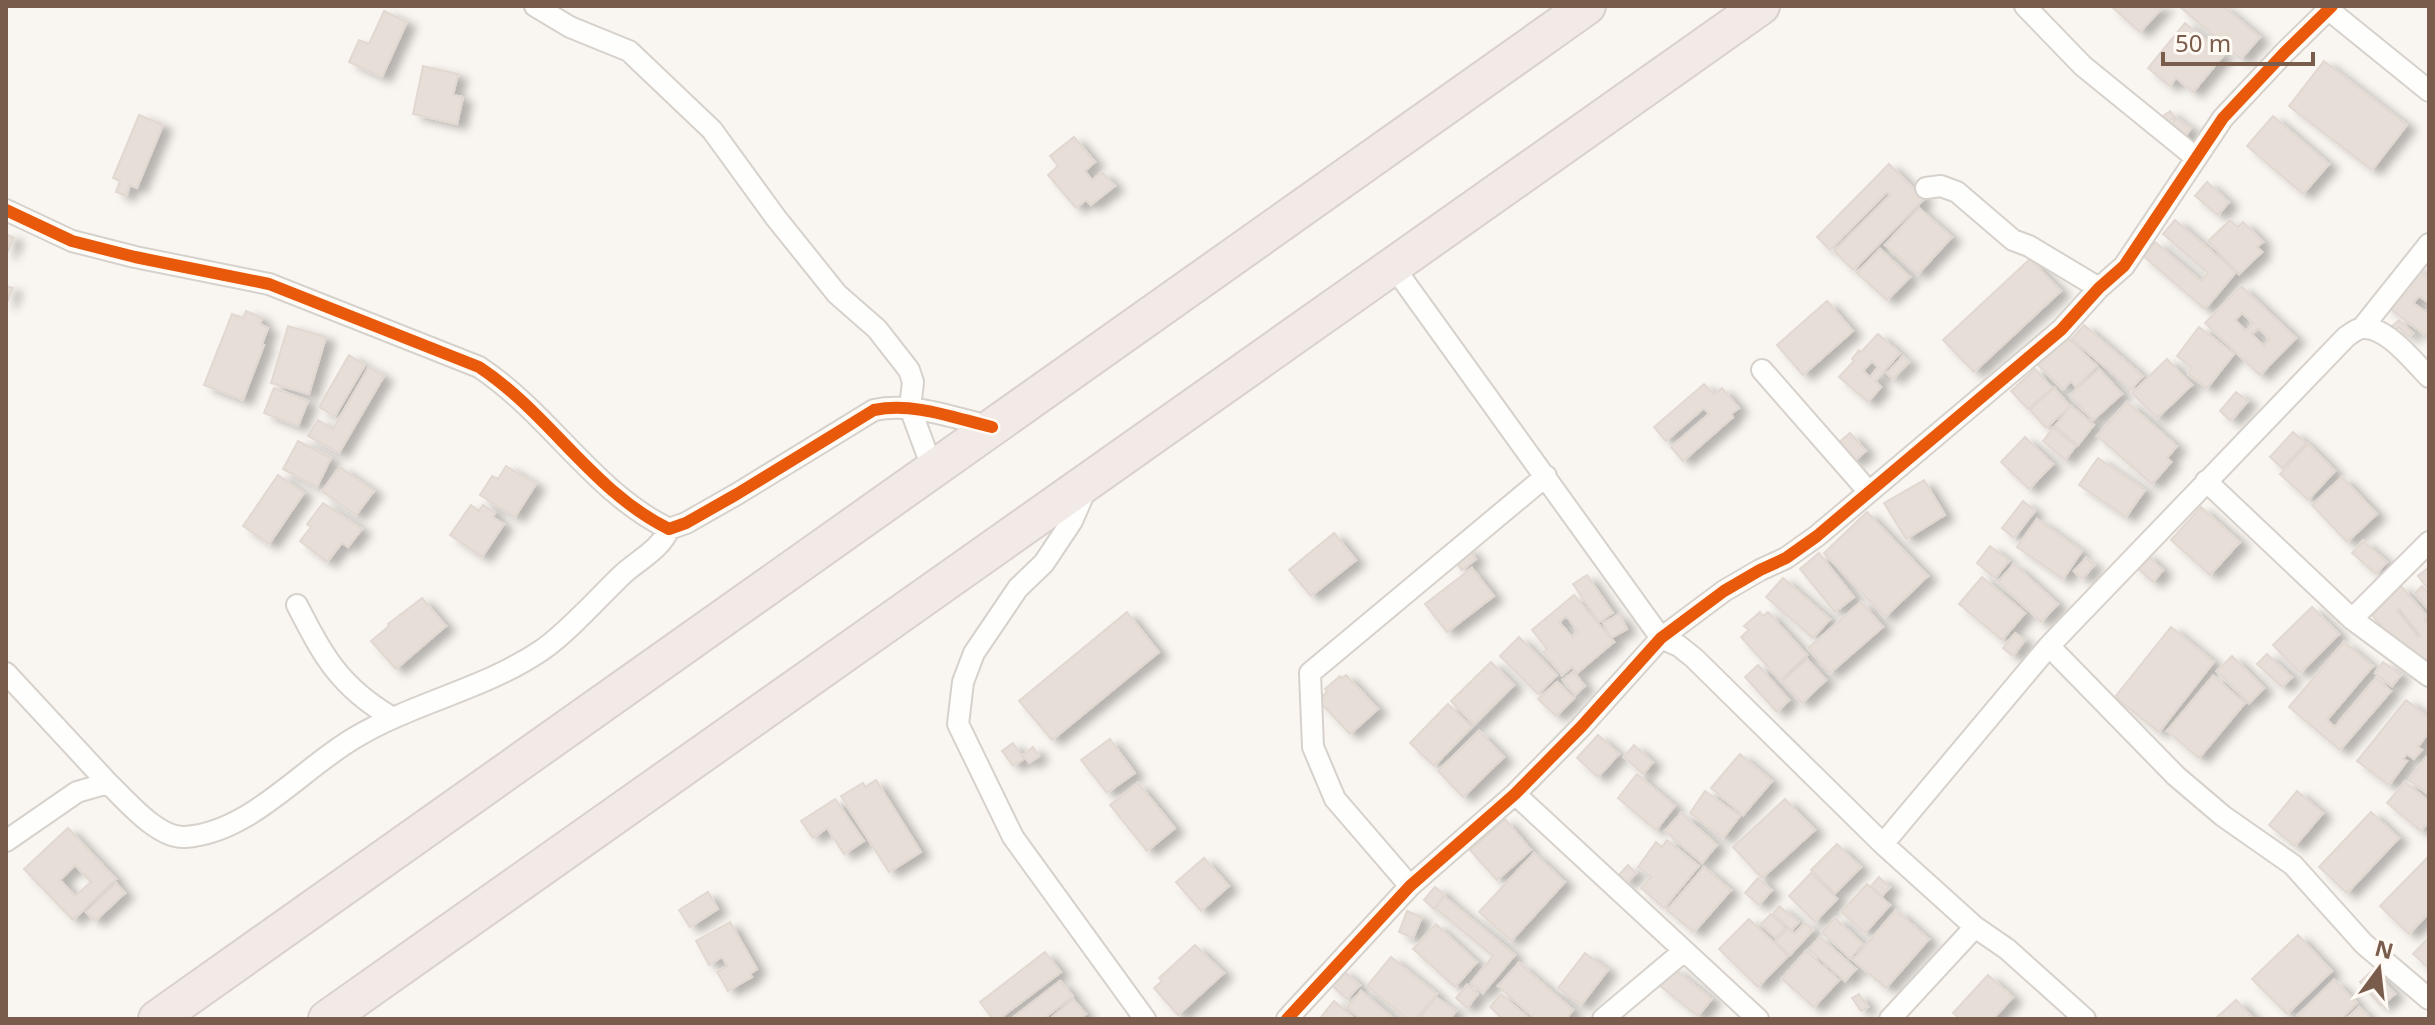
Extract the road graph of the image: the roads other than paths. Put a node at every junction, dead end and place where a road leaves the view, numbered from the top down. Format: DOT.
graph roads {
  1 [pos="535,6"];
  2 [pos="1587,6"];
  3 [pos="1761,6"];
  4 [pos="2025,6"];
  5 [pos="2331,8"];
  6 [pos="2429,91"];
  7 [pos="2195,157"];
  8 [pos="1926,188"];
  9 [pos="6,210"];
  10 [pos="2429,244"];
  11 [pos="1393,266"];
  12 [pos="2099,288"];
  13 [pos="2362,328"];
  14 [pos="1762,370"];
  15 [pos="2429,377"];
  16 [pos="910,408"];
  17 [pos="992,427"];
  18 [pos="933,470"];
  19 [pos="1546,476"];
  20 [pos="1092,478"];
  21 [pos="2206,481"];
  22 [pos="1869,492"];
  23 [pos="669,529"];
  24 [pos="2429,542"];
  25 [pos="297,605"];
  26 [pos="2352,619"];
  27 [pos="1661,638"];
  28 [pos="2049,646"];
  29 [pos="6,673"];
  30 [pos="2429,676"];
  31 [pos="391,717"];
  32 [pos="108,783"];
  33 [pos="1515,794"];
  34 [pos="6,841"];
  35 [pos="1883,844"];
  36 [pos="1410,886"];
  37 [pos="1975,927"];
  38 [pos="1684,951"];
  39 [pos="2429,999"];
  40 [pos="157,1019"];
  41 [pos="327,1019"];
  42 [pos="1145,1019"];
  43 [pos="1287,1019"];
  44 [pos="1603,1019"];
  45 [pos="1758,1019"];
  46 [pos="1890,1019"];
  47 [pos="2085,1019"];
  1 -- 16 [label="street"];
  2 -- 17 [label="highway"];
  3 -- 11 [label="highway"];
  4 -- 7 [label="street"];
  5 -- 6 [label="street"];
  5 -- 7 [label="street"];
  7 -- 12 [label="street"];
  8 -- 12 [label="street"];
  9 -- 23 [label="street"];
  10 -- 13 [label="street"];
  11 -- 19 [label="street"];
  11 -- 20 [label="highway"];
  12 -- 22 [label="street"];
  13 -- 15 [label="street"];
  13 -- 21 [label="street"];
  14 -- 22 [label="street"];
  16 -- 17 [label="street"];
  16 -- 18 [label="street"];
  16 -- 23 [label="street"];
  17 -- 18 [label="highway"];
  18 -- 40 [label="highway"];
  19 -- 27 [label="street"];
  19 -- 36 [label="street"];
  20 -- 41 [label="highway"];
  20 -- 42 [label="street"];
  21 -- 26 [label="street"];
  21 -- 28 [label="street"];
  22 -- 27 [label="street"];
  23 -- 31 [label="street"];
  24 -- 26 [label="street"];
  25 -- 31 [label="street"];
  26 -- 30 [label="street"];
  27 -- 33 [label="street"];
  27 -- 35 [label="street"];
  28 -- 35 [label="street"];
  28 -- 39 [label="street"];
  29 -- 32 [label="street"];
  31 -- 32 [label="street"];
  32 -- 34 [label="street"];
  33 -- 36 [label="street"];
  33 -- 38 [label="street"];
  35 -- 37 [label="street"];
  36 -- 43 [label="street"];
  37 -- 46 [label="street"];
  37 -- 47 [label="street"];
  38 -- 44 [label="street"];
  38 -- 45 [label="street"];
}
